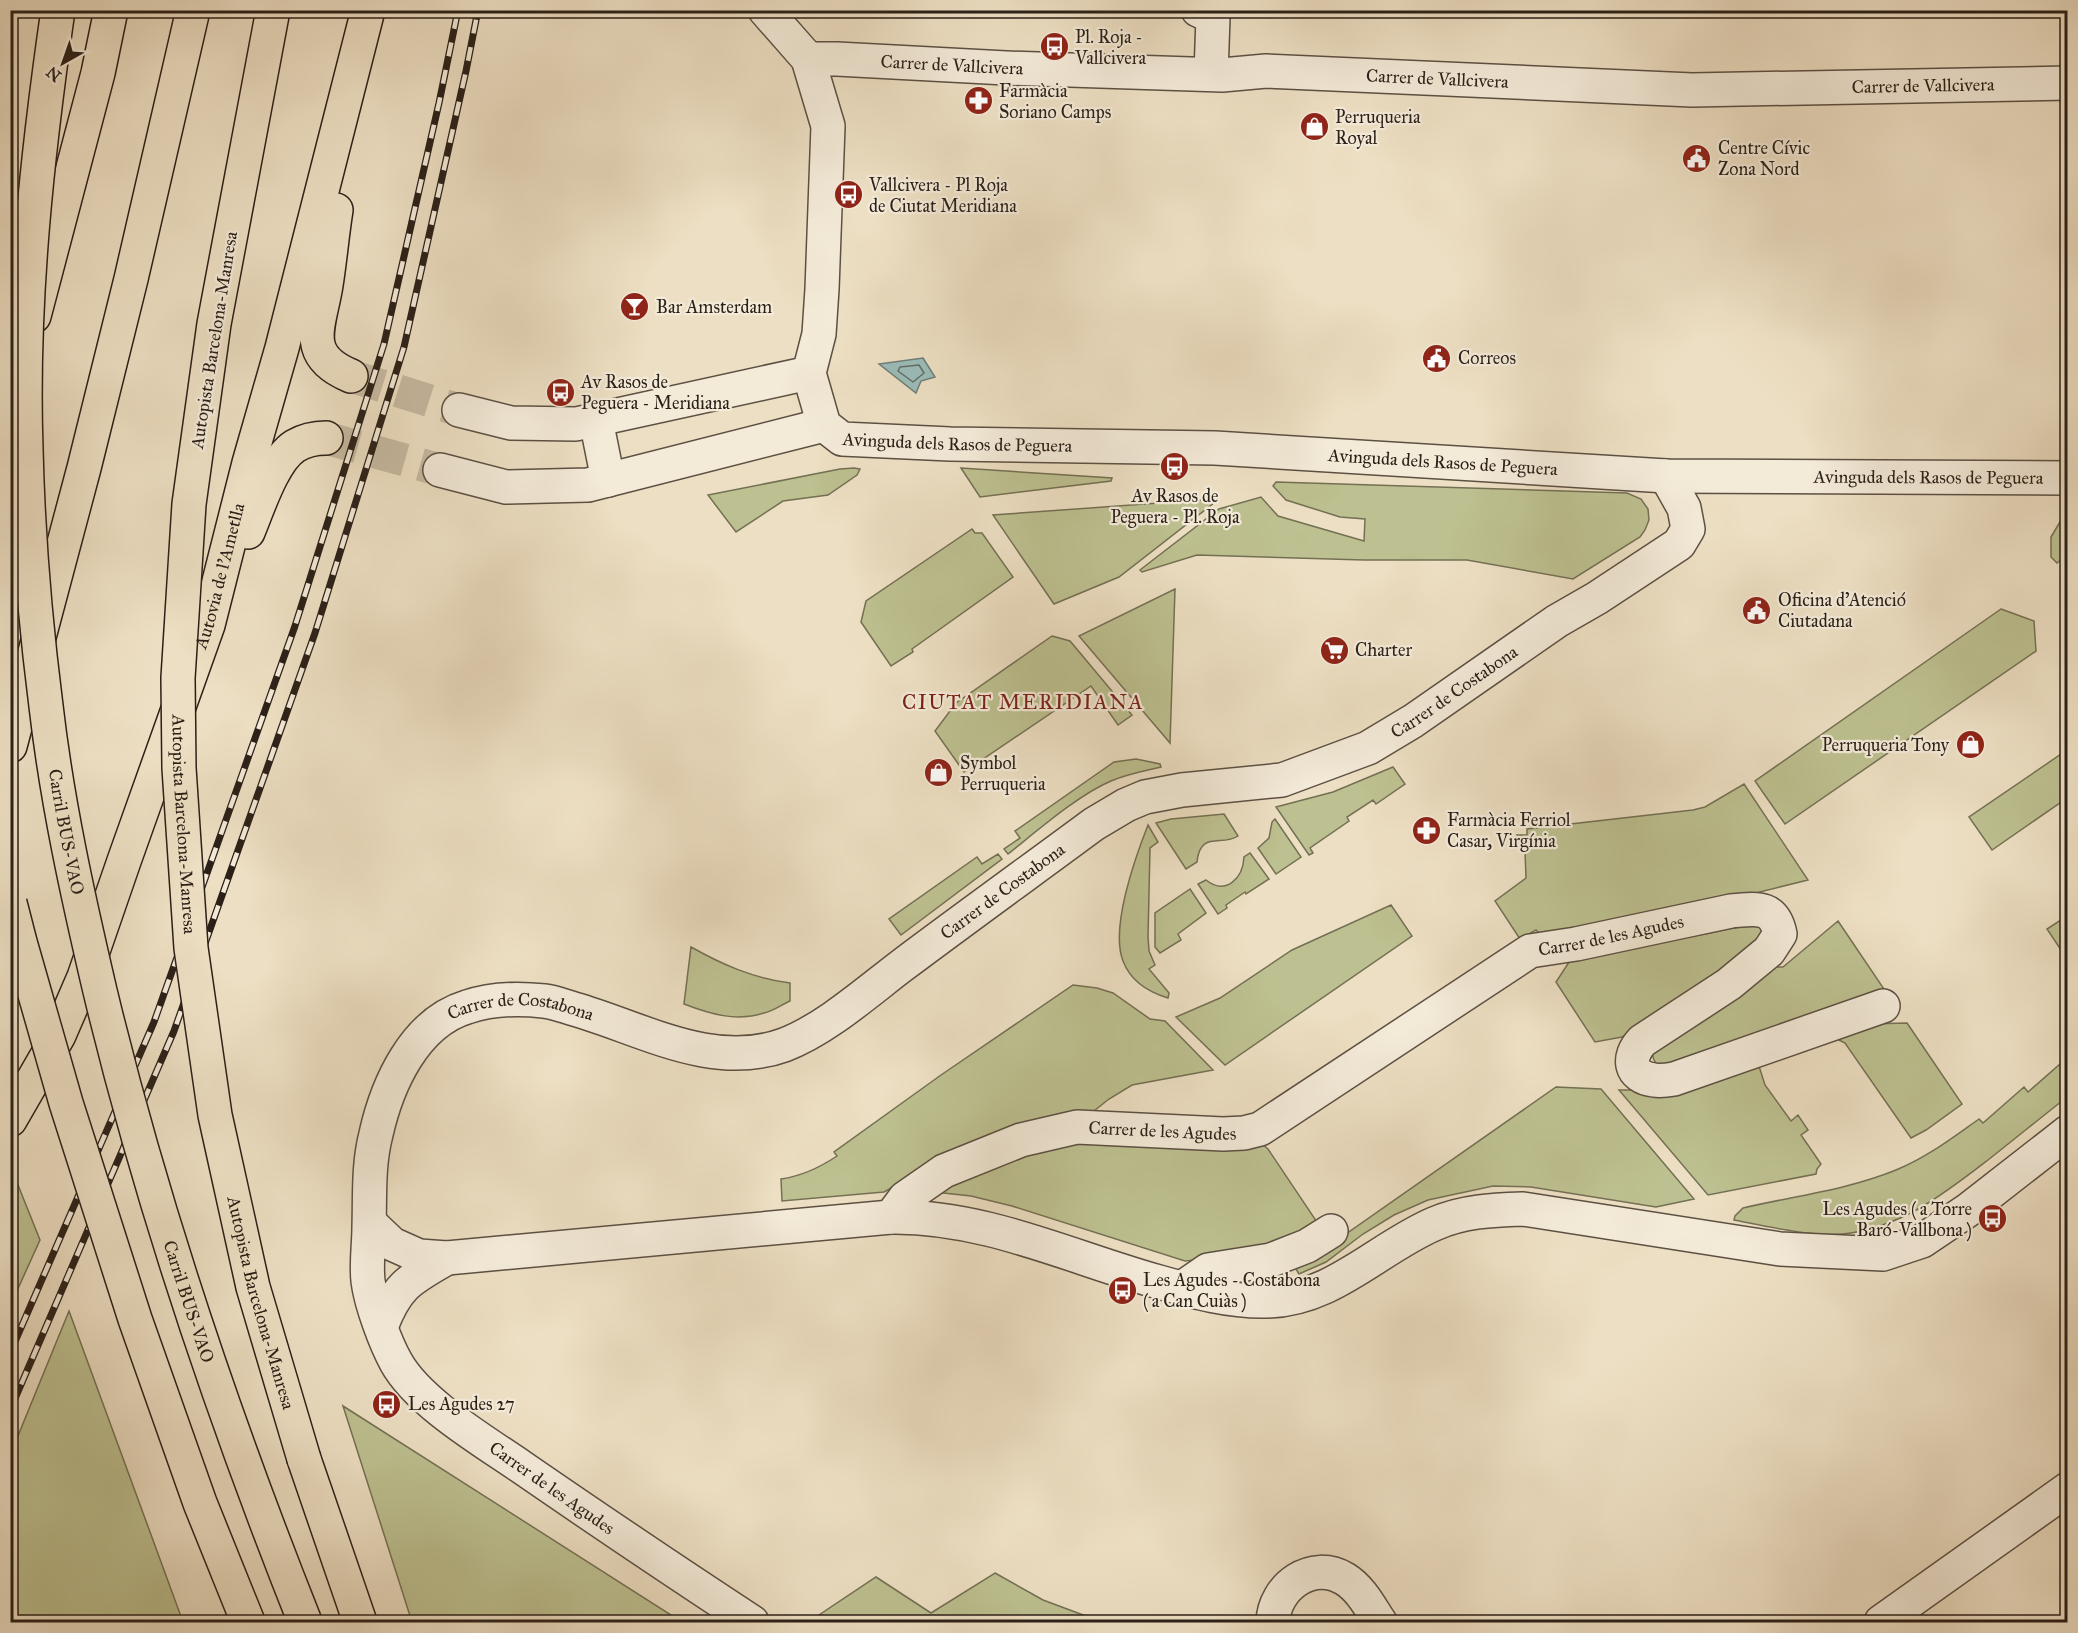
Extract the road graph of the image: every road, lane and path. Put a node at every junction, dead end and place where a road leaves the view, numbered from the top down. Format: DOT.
graph roads {
  1 [pos="58,10"];
  2 [pos="111,10"];
  3 [pos="193,10"];
  4 [pos="273,10"];
  5 [pos="765,10"];
  6 [pos="1198,10"];
  7 [pos="366,16"];
  8 [pos="808,59"];
  9 [pos="1211,74"];
  10 [pos="2067,83"];
  11 [pos="809,374"];
  12 [pos="351,376"];
  13 [pos="10,404"];
  14 [pos="459,410"];
  15 [pos="596,420"];
  16 [pos="824,425"];
  17 [pos="326,438"];
  18 [pos="440,470"];
  19 [pos="1666,476"];
  20 [pos="2067,478"];
  21 [pos="608,480"];
  22 [pos="208,625"];
  23 [pos="10,746"];
  24 [pos="10,903"];
  25 [pos="1883,1006"];
  26 [pos="10,1120"];
  27 [pos="2067,1132"];
  28 [pos="891,1217"];
  29 [pos="370,1223"];
  30 [pos="1331,1231"];
  31 [pos="447,1258"];
  32 [pos="1182,1288"];
  33 [pos="381,1327"];
  34 [pos="2067,1489"];
  35 [pos="249,1623"];
  36 [pos="305,1623"];
  37 [pos="360,1623"];
  38 [pos="752,1623"];
  39 [pos="1273,1623"];
  40 [pos="1380,1623"];
  41 [pos="1881,1623"];
  1 -- 36 [label="highway, Carril BUS-VAO, bridge"];
  2 -- 13 [label="highway"];
  3 -- 23 [label="highway"];
  4 -- 37 [label="highway, Autopista Barcelona-Manresa, bridge"];
  5 -- 8 [label="street"];
  6 -- 9 [label="street"];
  7 -- 12 [label="highway"];
  7 -- 22 [label="highway, Autovia de l'Ametlla"];
  8 -- 9 [label="street, Carrer de Vallcivera"];
  8 -- 11 [label="street"];
  9 -- 10 [label="street, Carrer de Vallcivera"];
  11 -- 15 [label="street"];
  11 -- 16 [label="street, Avinguda dels Rasos de Peguera"];
  14 -- 15 [label="street"];
  15 -- 21 [label="street"];
  16 -- 19 [label="street, Avinguda dels Rasos de Peguera"];
  16 -- 21 [label="street, Avinguda dels Rasos de Peguera"];
  17 -- 22 [label="highway"];
  18 -- 21 [label="street, Avinguda dels Rasos de Peguera"];
  19 -- 20 [label="street, Avinguda dels Rasos de Peguera"];
  19 -- 29 [label="street, Carrer de Costabona"];
  22 -- 26 [label="highway, Autovia de l'Ametlla"];
  24 -- 35 [label="highway, bridge"];
  25 -- 28 [label="street, Carrer de les Agudes"];
  27 -- 32 [label="street"];
  28 -- 31 [label="street"];
  28 -- 32 [label="street"];
  29 -- 31 [label="street"];
  29 -- 33 [label="street, Carrer de les Agudes"];
  30 -- 32 [label="street"];
  31 -- 33 [label="street"];
  33 -- 38 [label="street, Carrer de les Agudes"];
  34 -- 41 [label="street"];
  39 -- 40 [label="street"];
}
